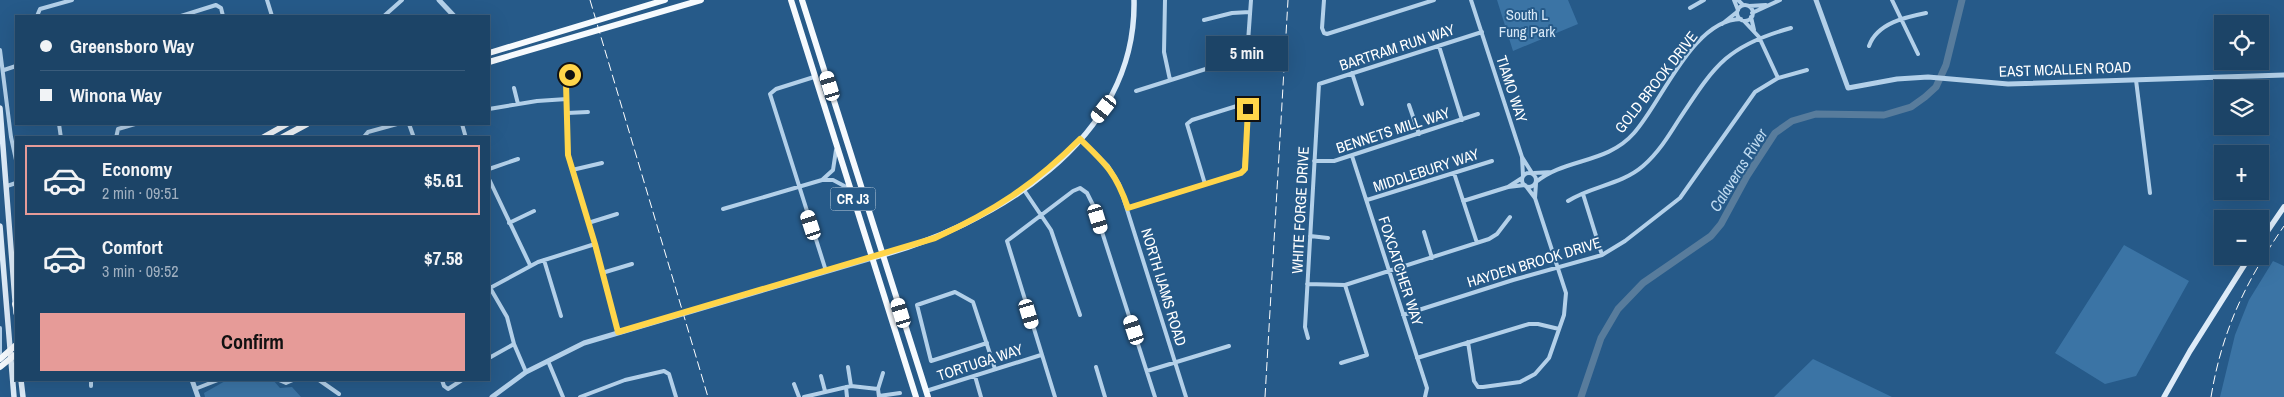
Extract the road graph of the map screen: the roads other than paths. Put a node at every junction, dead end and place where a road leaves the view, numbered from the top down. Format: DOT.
graph roads {
  1 [pos="72,0"];
  2 [pos="267,0"];
  3 [pos="402,0"];
  4 [pos="439,0"];
  5 [pos="665,0"];
  6 [pos="702,0"];
  7 [pos="791,0"];
  8 [pos="802,0"];
  9 [pos="1134,0"];
  10 [pos="1166,0"];
  11 [pos="1251,0"];
  12 [pos="1324,0"];
  13 [pos="1434,0"];
  14 [pos="1472,0"];
  15 [pos="1704,0"];
  16 [pos="1734,0"];
  17 [pos="1738,0"];
  18 [pos="1780,0"];
  19 [pos="1816,0"];
  20 [pos="1892,0"];
  21 [pos="1766,5"];
  22 [pos="1746,6"];
  23 [pos="1690,8"];
  24 [pos="1737,11"];
  25 [pos="1250,12"];
  26 [pos="1926,12"];
  27 [pos="37,15"];
  28 [pos="184,15"];
  29 [pos="223,15"];
  30 [pos="272,15"];
  31 [pos="385,15"];
  32 [pos="453,15"];
  33 [pos="1751,15"];
  34 [pos="1901,19"];
  35 [pos="1204,20"];
  36 [pos="1742,20"];
  37 [pos="1722,24"];
  38 [pos="1791,28"];
  39 [pos="1754,30"];
  40 [pos="1482,32"];
  41 [pos="1759,37"];
  42 [pos="1439,46"];
  43 [pos="1869,46"];
  44 [pos="0,50"];
  45 [pos="490,52"];
  46 [pos="1918,54"];
  47 [pos="490,62"];
  48 [pos="15,66"];
  49 [pos="4,70"];
  50 [pos="1807,70"];
  51 [pos="1352,73"];
  52 [pos="574,74"];
  53 [pos="2284,75"];
  54 [pos="814,77"];
  55 [pos="1778,78"];
  56 [pos="1170,80"];
  57 [pos="2136,80"];
  58 [pos="1319,84"];
  59 [pos="514,88"];
  60 [pos="1136,91"];
  61 [pos="567,99"];
  62 [pos="518,104"];
  63 [pos="1362,104"];
  64 [pos="1409,105"];
  65 [pos="0,108"];
  66 [pos="490,109"];
  67 [pos="588,112"];
  68 [pos="567,113"];
  69 [pos="1478,114"];
  70 [pos="1462,120"];
  71 [pos="132,125"];
  72 [pos="285,125"];
  73 [pos="305,125"];
  74 [pos="394,125"];
  75 [pos="1419,134"];
  76 [pos="116,136"];
  77 [pos="266,136"];
  78 [pos="285,136"];
  79 [pos="363,136"];
  80 [pos="1080,139"];
  81 [pos="836,143"];
  82 [pos="15,156"];
  83 [pos="1352,156"];
  84 [pos="1522,157"];
  85 [pos="518,158"];
  86 [pos="1492,160"];
  87 [pos="1314,161"];
  88 [pos="602,163"];
  89 [pos="490,168"];
  90 [pos="572,170"];
  91 [pos="1552,172"];
  92 [pos="1454,173"];
  93 [pos="1532,173"];
  94 [pos="1522,177"];
  95 [pos="490,180"];
  96 [pos="822,180"];
  97 [pos="15,182"];
  98 [pos="1536,182"];
  99 [pos="1205,184"];
  100 [pos="7,186"];
  101 [pos="1525,186"];
  102 [pos="799,187"];
  103 [pos="1508,187"];
  104 [pos="0,188"];
  105 [pos="851,190"];
  106 [pos="1024,190"];
  107 [pos="2150,193"];
  108 [pos="1583,194"];
  109 [pos="1535,198"];
  110 [pos="1367,200"];
  111 [pos="1463,201"];
  112 [pos="1568,201"];
  113 [pos="2284,207"];
  114 [pos="1128,208"];
  115 [pos="723,210"];
  116 [pos="534,211"];
  117 [pos="617,214"];
  118 [pos="1042,216"];
  119 [pos="1510,217"];
  120 [pos="509,223"];
  121 [pos="588,223"];
  122 [pos="0,226"];
  123 [pos="2269,229"];
  124 [pos="1424,232"];
  125 [pos="1310,236"];
  126 [pos="1328,238"];
  127 [pos="1477,243"];
  128 [pos="595,244"];
  129 [pos="883,255"];
  130 [pos="1602,255"];
  131 [pos="872,258"];
  132 [pos="1432,258"];
  133 [pos="544,260"];
  134 [pos="632,264"];
  135 [pos="530,265"];
  136 [pos="2244,265"];
  137 [pos="1558,268"];
  138 [pos="826,271"];
  139 [pos="1389,272"];
  140 [pos="602,273"];
  141 [pos="1307,284"];
  142 [pos="1344,285"];
  143 [pos="490,286"];
  144 [pos="490,289"];
  145 [pos="15,293"];
  146 [pos="1080,315"];
  147 [pos="1403,315"];
  148 [pos="560,316"];
  149 [pos="0,328"];
  150 [pos="1559,329"];
  151 [pos="618,332"];
  152 [pos="1308,338"];
  153 [pos="1468,342"];
  154 [pos="514,344"];
  155 [pos="987,344"];
  156 [pos="1229,346"];
  157 [pos="13,352"];
  158 [pos="0,353"];
  159 [pos="1041,355"];
  160 [pos="490,357"];
  161 [pos="0,358"];
  162 [pos="10,358"];
  163 [pos="1417,358"];
  164 [pos="548,361"];
  165 [pos="1176,362"];
  166 [pos="1341,363"];
  167 [pos="1096,366"];
  168 [pos="0,367"];
  169 [pos="848,368"];
  170 [pos="995,369"];
  171 [pos="1147,371"];
  172 [pos="526,372"];
  173 [pos="883,373"];
  174 [pos="821,376"];
  175 [pos="975,376"];
  176 [pos="21,381"];
  177 [pos="91,381"];
  178 [pos="192,381"];
  179 [pos="215,381"];
  180 [pos="320,381"];
  181 [pos="442,381"];
  182 [pos="460,381"];
  183 [pos="794,384"];
  184 [pos="91,386"];
  185 [pos="851,386"];
  186 [pos="846,387"];
  187 [pos="195,389"];
  188 [pos="878,389"];
  189 [pos="825,391"];
  190 [pos="900,393"];
  191 [pos="339,394"];
  192 [pos="927,394"];
  193 [pos="499,395"];
  194 [pos="1426,395"];
  195 [pos="814,396"];
  196 [pos="14,397"];
  197 [pos="23,397"];
  198 [pos="198,397"];
  199 [pos="492,397"];
  200 [pos="563,397"];
  201 [pos="580,397"];
  202 [pos="676,397"];
  203 [pos="798,397"];
  204 [pos="804,397"];
  205 [pos="847,397"];
  206 [pos="879,397"];
  207 [pos="916,397"];
  208 [pos="981,397"];
  209 [pos="1055,397"];
  210 [pos="1105,397"];
  211 [pos="1155,397"];
  212 [pos="1186,397"];
  213 [pos="2164,397"];
  1 -- 27 [label="street"];
  2 -- 30 [label="street"];
  3 -- 31 [label="street"];
  4 -- 32 [label="street"];
  5 -- 45 [label="main road"];
  6 -- 47 [label="main road"];
  7 -- 54 [label="main road, CR J3"];
  8 -- 129 [label="main road, CR J3"];
  9 -- 80 [label="main road"];
  10 -- 56 [label="street"];
  11 -- 25 [label="street"];
  12 -- 13 [label="street"];
  14 -- 40 [label="street, TIAMO WAY"];
  15 -- 23 [label="street"];
  16 -- 24 [label="street"];
  17 -- 22 [label="street"];
  18 -- 21 [label="street, GOLD BROOK DRIVE"];
  19 -- 57 [label="street, EAST MCALLEN ROAD"];
  20 -- 34 [label="street"];
  21 -- 22 [label="street, GOLD BROOK DRIVE"];
  21 -- 33 [label="street, GOLD BROOK DRIVE"];
  22 -- 24 [label="street, GOLD BROOK DRIVE"];
  22 -- 33 [label="street"];
  24 -- 36 [label="street"];
  24 -- 37 [label="street, GOLD BROOK DRIVE"];
  25 -- 35 [label="street"];
  25 -- 56 [label="street"];
  26 -- 34 [label="street"];
  28 -- 29 [label="street"];
  33 -- 36 [label="street, GOLD BROOK DRIVE"];
  33 -- 39 [label="street"];
  34 -- 43 [label="street"];
  34 -- 46 [label="street"];
  36 -- 37 [label="street, GOLD BROOK DRIVE"];
  36 -- 39 [label="street"];
  37 -- 91 [label="street, GOLD BROOK DRIVE"];
  38 -- 41 [label="street"];
  39 -- 41 [label="street"];
  40 -- 42 [label="street, BARTRAM RUN WAY"];
  40 -- 84 [label="street, TIAMO WAY"];
  41 -- 55 [label="street"];
  41 -- 108 [label="street"];
  42 -- 51 [label="street, BARTRAM RUN WAY"];
  42 -- 70 [label="street"];
  44 -- 49 [label="street"];
  48 -- 49 [label="street"];
  49 -- 82 [label="street"];
  50 -- 55 [label="street, HAYDEN BROOK DRIVE"];
  51 -- 58 [label="street, BARTRAM RUN WAY"];
  51 -- 63 [label="street"];
  52 -- 61 [label="street"];
  53 -- 57 [label="street, EAST MCALLEN ROAD"];
  54 -- 81 [label="main road, CR J3"];
  54 -- 102 [label="street"];
  55 -- 130 [label="street, HAYDEN BROOK DRIVE"];
  56 -- 60 [label="street"];
  57 -- 107 [label="street"];
  58 -- 87 [label="street, WHITE FORGE DRIVE"];
  59 -- 62 [label="street"];
  61 -- 62 [label="street"];
  61 -- 68 [label="street"];
  62 -- 66 [label="street"];
  64 -- 75 [label="street"];
  65 -- 100 [label="main road"];
  67 -- 68 [label="street"];
  68 -- 90 [label="street"];
  69 -- 70 [label="street, BENNETS MILL WAY"];
  70 -- 75 [label="street, BENNETS MILL WAY"];
  71 -- 76 [label="street"];
  72 -- 77 [label="main road"];
  73 -- 78 [label="main road"];
  74 -- 79 [label="street"];
  75 -- 83 [label="street, BENNETS MILL WAY"];
  80 -- 106 [label="main road"];
  80 -- 114 [label="street, NORTH IJAMS ROAD"];
  81 -- 96 [label="street"];
  81 -- 105 [label="main road, CR J3"];
  83 -- 87 [label="street, BENNETS MILL WAY"];
  83 -- 110 [label="street, FOXCATCHER WAY"];
  84 -- 93 [label="street, TIAMO WAY"];
  84 -- 94 [label="street, TIAMO WAY"];
  85 -- 89 [label="street"];
  86 -- 92 [label="street, MIDDLEBURY WAY"];
  87 -- 125 [label="street, WHITE FORGE DRIVE"];
  88 -- 90 [label="street"];
  90 -- 121 [label="street"];
  91 -- 93 [label="street, GOLD BROOK DRIVE"];
  91 -- 98 [label="street, GOLD BROOK DRIVE"];
  92 -- 110 [label="street, MIDDLEBURY WAY"];
  92 -- 111 [label="street"];
  93 -- 94 [label="street, GOLD BROOK DRIVE"];
  93 -- 98 [label="street, TIAMO WAY"];
  94 -- 101 [label="street"];
  94 -- 103 [label="street"];
  95 -- 120 [label="street"];
  96 -- 102 [label="street"];
  96 -- 105 [label="street"];
  97 -- 100 [label="street"];
  98 -- 101 [label="street, GOLD BROOK DRIVE"];
  98 -- 109 [label="street"];
  99 -- 99 [label="street"];
  99 -- 114 [label="street"];
  100 -- 104 [label="street"];
  100 -- 145 [label="main road"];
  101 -- 103 [label="street"];
  101 -- 109 [label="street"];
  102 -- 115 [label="street"];
  102 -- 138 [label="street"];
  103 -- 111 [label="street"];
  105 -- 131 [label="main road, CR J3"];
  106 -- 118 [label="street"];
  106 -- 129 [label="main road"];
  108 -- 112 [label="street"];
  108 -- 130 [label="street"];
  109 -- 137 [label="street"];
  110 -- 139 [label="street, FOXCATCHER WAY"];
  111 -- 127 [label="street"];
  113 -- 123 [label="main road"];
  114 -- 165 [label="street, NORTH IJAMS ROAD"];
  116 -- 120 [label="street"];
  117 -- 121 [label="street"];
  118 -- 146 [label="street"];
  118 -- 159 [label="street"];
  118 -- 171 [label="street"];
  119 -- 127 [label="street"];
  120 -- 135 [label="street"];
  121 -- 128 [label="street"];
  122 -- 157 [label="main road"];
  124 -- 132 [label="street"];
  125 -- 126 [label="street"];
  125 -- 141 [label="street, WHITE FORGE DRIVE"];
  127 -- 132 [label="street"];
  128 -- 133 [label="street"];
  128 -- 140 [label="street"];
  129 -- 131 [label="main road"];
  129 -- 192 [label="main road, CR J3"];
  130 -- 137 [label="street, HAYDEN BROOK DRIVE"];
  131 -- 138 [label="street"];
  131 -- 207 [label="main road, CR J3"];
  132 -- 139 [label="street"];
  133 -- 135 [label="street"];
  133 -- 148 [label="street"];
  134 -- 140 [label="street"];
  135 -- 143 [label="street"];
  136 -- 213 [label="main road"];
  137 -- 147 [label="street, HAYDEN BROOK DRIVE"];
  137 -- 150 [label="street"];
  138 -- 151 [label="street"];
  139 -- 142 [label="street"];
  139 -- 147 [label="street, FOXCATCHER WAY"];
  140 -- 151 [label="street"];
  141 -- 142 [label="street"];
  141 -- 152 [label="street, WHITE FORGE DRIVE"];
  142 -- 166 [label="street"];
  144 -- 154 [label="street"];
  147 -- 163 [label="street, FOXCATCHER WAY"];
  149 -- 158 [label="street"];
  150 -- 153 [label="street"];
  150 -- 153 [label="street"];
  151 -- 164 [label="street"];
  153 -- 163 [label="street"];
  154 -- 160 [label="street"];
  154 -- 172 [label="street"];
  155 -- 155 [label="street"];
  155 -- 170 [label="street"];
  156 -- 165 [label="street"];
  157 -- 161 [label="main road"];
  157 -- 162 [label="main road"];
  159 -- 170 [label="street, TORTUGA WAY"];
  159 -- 209 [label="street"];
  162 -- 168 [label="main road"];
  162 -- 196 [label="main road"];
  163 -- 194 [label="street, FOXCATCHER WAY"];
  164 -- 172 [label="street"];
  164 -- 200 [label="street"];
  165 -- 171 [label="street"];
  165 -- 212 [label="street, NORTH IJAMS ROAD"];
  167 -- 210 [label="street"];
  169 -- 185 [label="street"];
  170 -- 175 [label="street, TORTUGA WAY"];
  171 -- 211 [label="street"];
  172 -- 193 [label="street"];
  173 -- 188 [label="street"];
  174 -- 189 [label="street"];
  175 -- 192 [label="street, TORTUGA WAY"];
  175 -- 208 [label="street"];
  176 -- 197 [label="main road"];
  177 -- 184 [label="street"];
  178 -- 187 [label="street"];
  179 -- 187 [label="street"];
  180 -- 191 [label="street"];
  181 -- 182 [label="street"];
  183 -- 203 [label="street"];
  185 -- 186 [label="street"];
  185 -- 188 [label="street"];
  186 -- 189 [label="street"];
  186 -- 205 [label="street"];
  187 -- 198 [label="street"];
  188 -- 206 [label="street"];
  189 -- 195 [label="street"];
  190 -- 206 [label="street"];
  193 -- 199 [label="street"];
  195 -- 204 [label="street"];
  201 -- 202 [label="street"];
}
